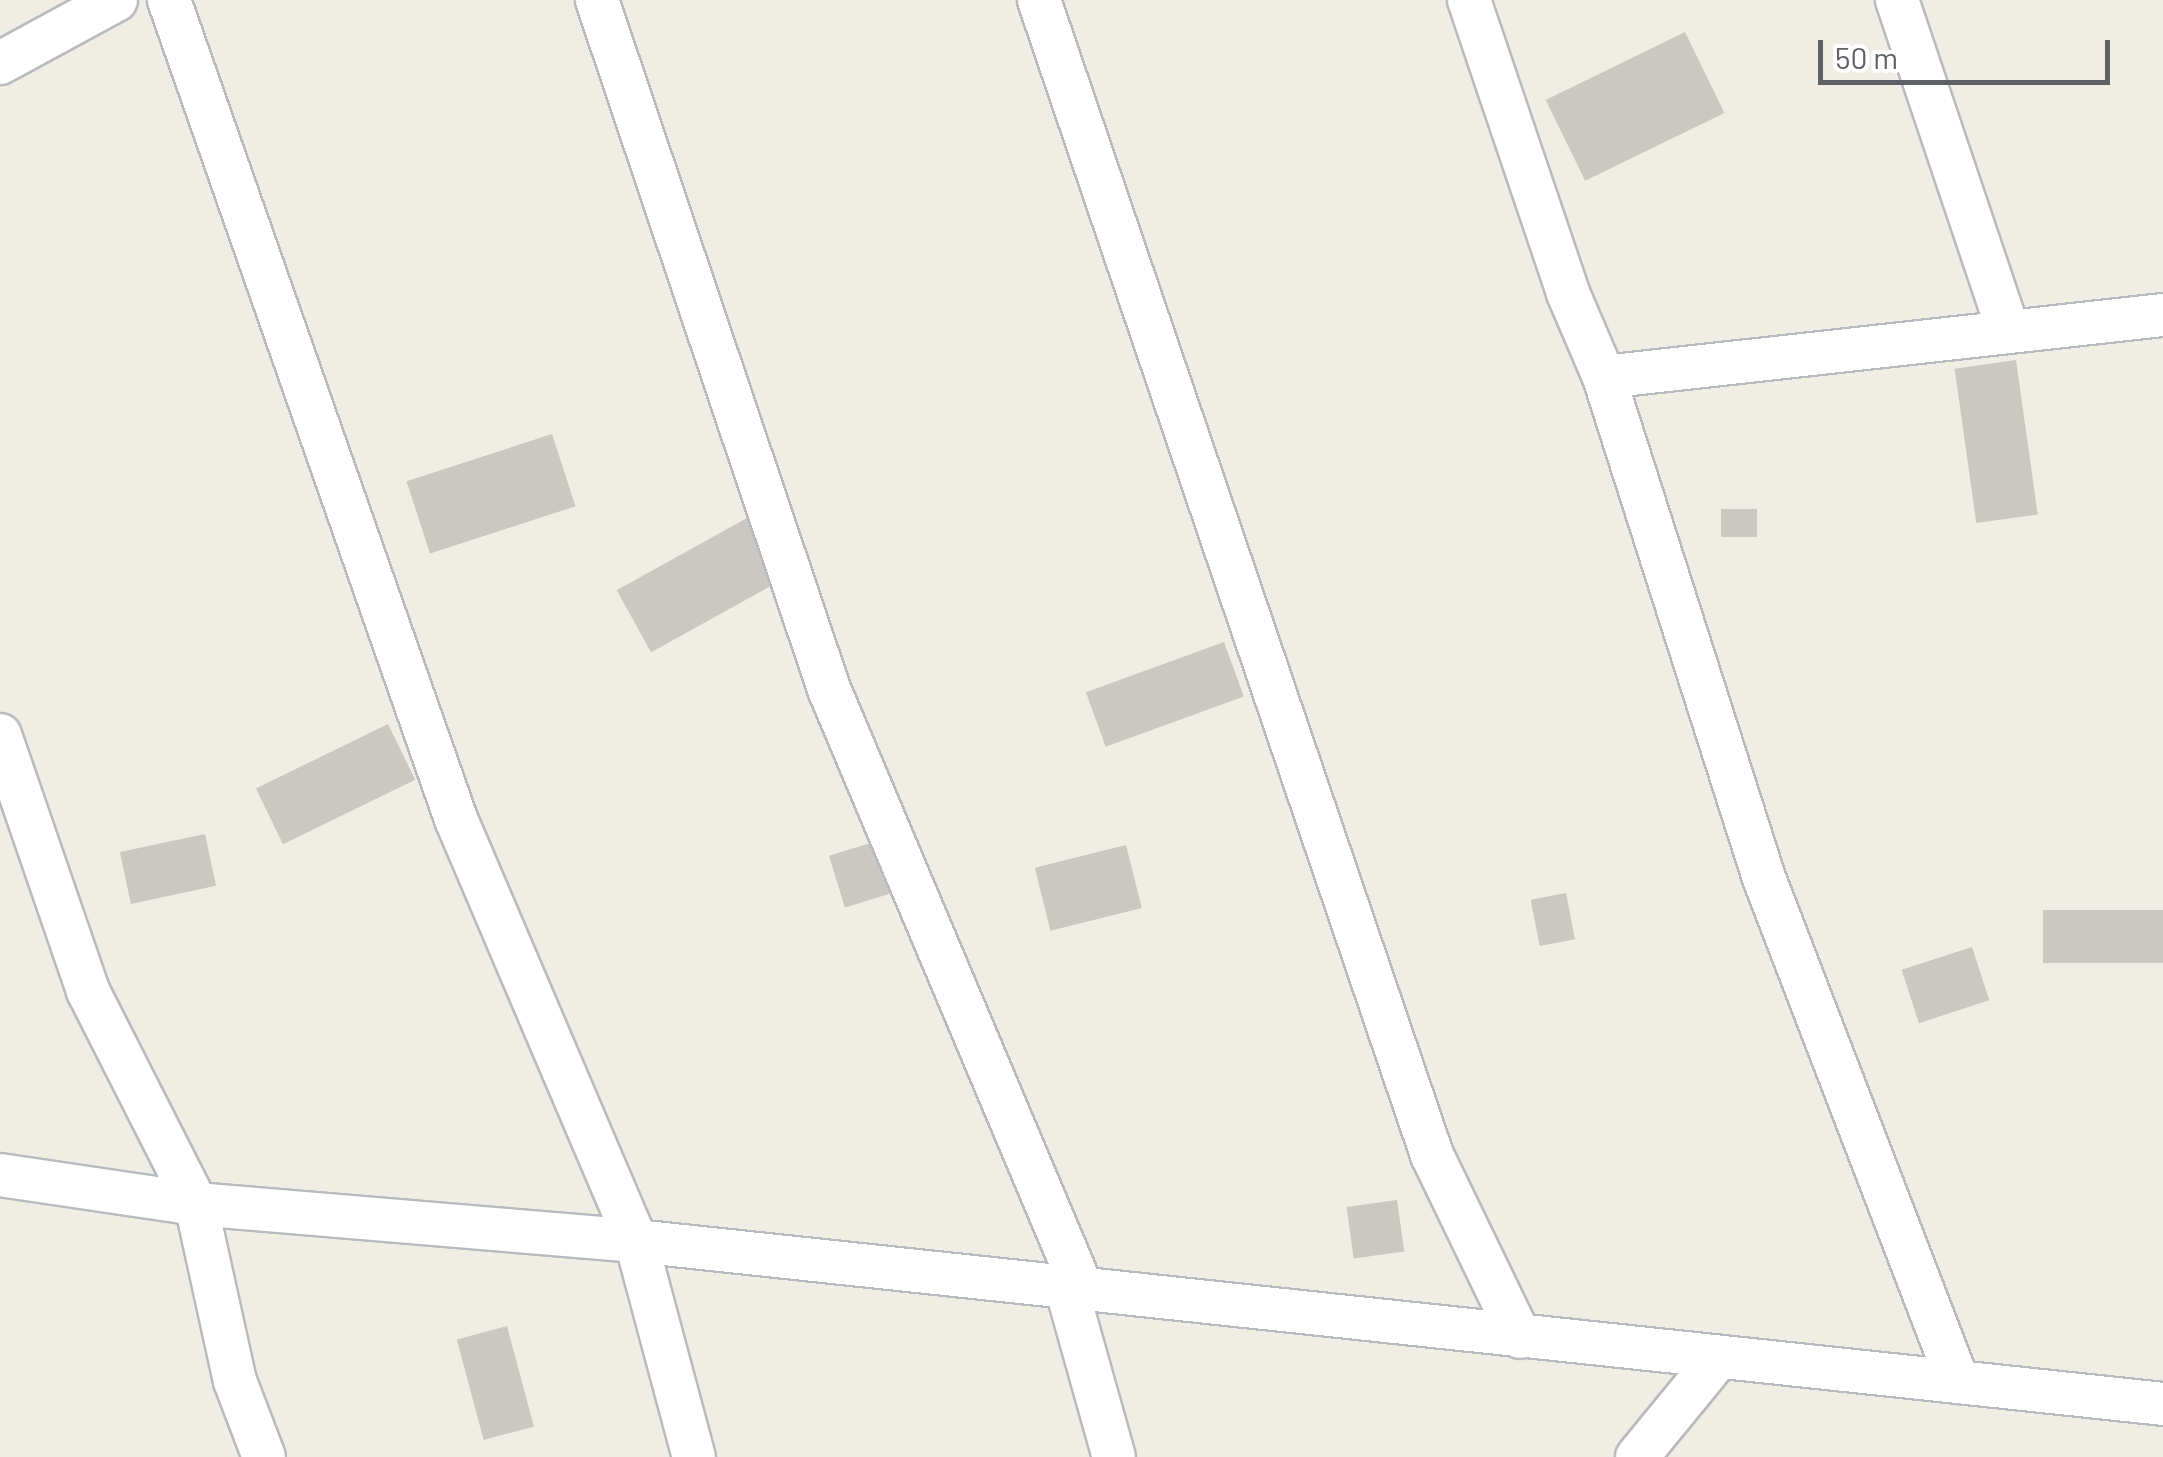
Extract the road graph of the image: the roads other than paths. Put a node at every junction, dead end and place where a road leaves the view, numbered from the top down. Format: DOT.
graph roads {
  1 [pos="116,0"];
  2 [pos="168,0"];
  3 [pos="598,0"];
  4 [pos="1038,0"];
  5 [pos="1468,0"];
  6 [pos="1897,0"];
  7 [pos="0,63"];
  8 [pos="2163,315"];
  9 [pos="2009,332"];
  10 [pos="1604,377"];
  11 [pos="0,735"];
  12 [pos="0,1175"];
  13 [pos="196,1204"];
  14 [pos="636,1241"];
  15 [pos="1075,1291"];
  16 [pos="1520,1337"];
  17 [pos="1718,1358"];
  18 [pos="1958,1382"];
  19 [pos="2163,1404"];
  20 [pos="264,1457"];
  21 [pos="694,1457"];
  22 [pos="1114,1457"];
  23 [pos="1637,1457"];
  1 -- 7 [label="street"];
  2 -- 14 [label="street"];
  3 -- 15 [label="street"];
  4 -- 16 [label="street"];
  5 -- 10 [label="street"];
  6 -- 9 [label="street"];
  8 -- 9 [label="street"];
  9 -- 10 [label="street"];
  10 -- 18 [label="street"];
  11 -- 13 [label="street"];
  12 -- 13 [label="street"];
  13 -- 14 [label="street"];
  13 -- 20 [label="street"];
  14 -- 15 [label="street"];
  14 -- 21 [label="street"];
  15 -- 16 [label="street"];
  15 -- 22 [label="street"];
  16 -- 17 [label="street"];
  17 -- 18 [label="street"];
  17 -- 23 [label="street"];
  18 -- 19 [label="street"];
}
